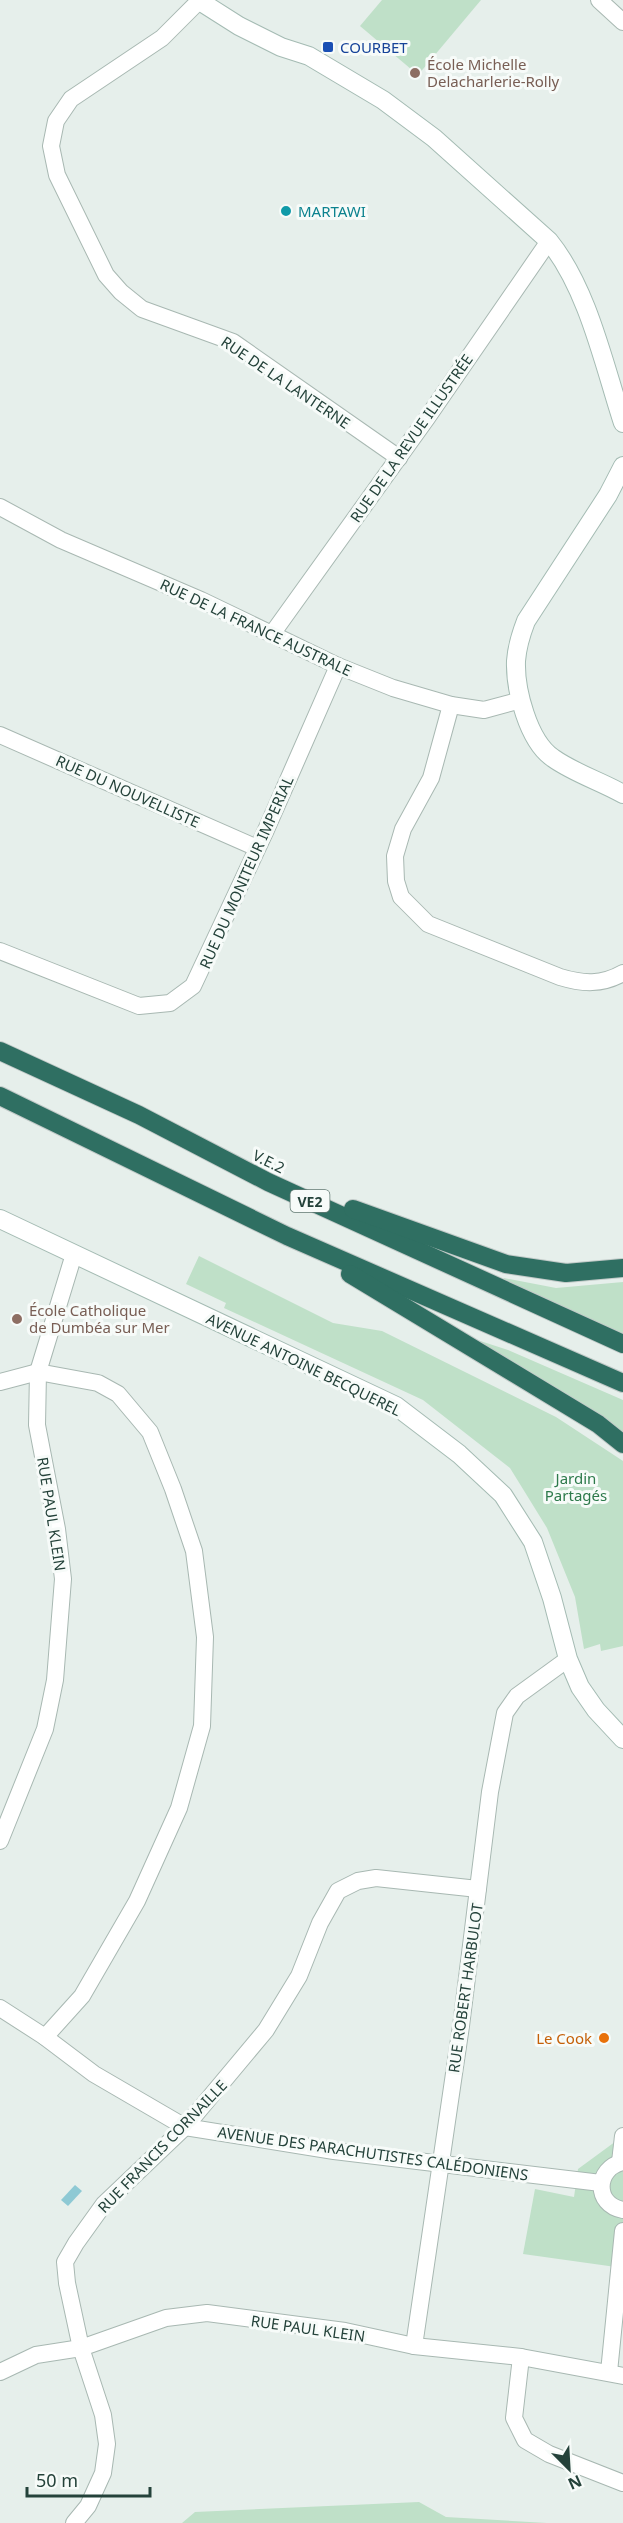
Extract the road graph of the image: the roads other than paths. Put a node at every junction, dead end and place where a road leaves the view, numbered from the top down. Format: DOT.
graph roads {
  1 [pos="198,0"];
  2 [pos="599,0"];
  3 [pos="623,22"];
  4 [pos="549,241"];
  5 [pos="623,423"];
  6 [pos="399,458"];
  7 [pos="623,466"];
  8 [pos="0,507"];
  9 [pos="272,634"];
  10 [pos="338,666"];
  11 [pos="521,700"];
  12 [pos="451,705"];
  13 [pos="0,735"];
  14 [pos="623,794"];
  15 [pos="256,848"];
  16 [pos="0,951"];
  17 [pos="623,973"];
  18 [pos="0,1051"];
  19 [pos="0,1096"];
  20 [pos="268,1182"];
  21 [pos="0,1219"];
  22 [pos="287,1236"];
  23 [pos="74,1254"];
  24 [pos="623,1268"];
  25 [pos="623,1344"];
  26 [pos="38,1372"];
  27 [pos="0,1382"];
  28 [pos="623,1383"];
  29 [pos="623,1444"];
  30 [pos="568,1659"];
  31 [pos="623,1739"];
  32 [pos="0,1841"];
  33 [pos="478,1889"];
  34 [pos="0,2008"];
  35 [pos="45,2037"];
  36 [pos="185,2127"];
  37 [pos="623,2136"];
  38 [pos="440,2162"];
  39 [pos="622,2162"];
  40 [pos="601,2183"];
  41 [pos="623,2210"];
  42 [pos="623,2231"];
  43 [pos="414,2346"];
  44 [pos="81,2348"];
  45 [pos="521,2357"];
  46 [pos="0,2372"];
  47 [pos="616,2374"];
  48 [pos="623,2483"];
  49 [pos="74,2523"];
  1 -- 4 [label="street"];
  1 -- 6 [label="street, RUE DE LA LANTERNE"];
  2 -- 3 [label="street"];
  4 -- 5 [label="street"];
  4 -- 6 [label="street, RUE DE LA REVUE ILLUSTRÉE"];
  6 -- 9 [label="street, RUE DE LA REVUE ILLUSTRÉE"];
  7 -- 11 [label="street"];
  8 -- 9 [label="street, RUE DE LA FRANCE AUSTRALE"];
  9 -- 10 [label="street, RUE DE LA FRANCE AUSTRALE"];
  10 -- 12 [label="street, RUE DE LA FRANCE AUSTRALE"];
  10 -- 15 [label="street, RUE DU MONITEUR IMPERIAL"];
  11 -- 12 [label="street, RUE DE LA FRANCE AUSTRALE"];
  11 -- 14 [label="street"];
  12 -- 17 [label="street"];
  13 -- 15 [label="street, RUE DU NOUVELLISTE"];
  15 -- 16 [label="street, RUE DU MONITEUR IMPERIAL"];
  18 -- 20 [label="highway, V.E.2 / VE2"];
  19 -- 22 [label="highway"];
  20 -- 24 [label="highway"];
  20 -- 25 [label="highway, V.E.2 / VE2"];
  21 -- 23 [label="street, AVENUE ANTOINE BECQUEREL"];
  22 -- 28 [label="highway"];
  22 -- 29 [label="highway"];
  23 -- 26 [label="street, RUE PAUL KLEIN"];
  23 -- 30 [label="street, AVENUE ANTOINE BECQUEREL"];
  26 -- 27 [label="street"];
  26 -- 32 [label="street, RUE PAUL KLEIN"];
  26 -- 35 [label="street"];
  30 -- 31 [label="street, AVENUE ANTOINE BECQUEREL"];
  30 -- 33 [label="street, RUE ROBERT HARBULOT"];
  33 -- 36 [label="street, RUE FRANCIS CORNAILLE"];
  33 -- 38 [label="street, RUE ROBERT HARBULOT"];
  34 -- 35 [label="street, AVENUE DES PARACHUTISTES CALÉDONIENS"];
  35 -- 36 [label="street, AVENUE DES PARACHUTISTES CALÉDONIENS"];
  36 -- 38 [label="street, AVENUE DES PARACHUTISTES CALÉDONIENS"];
  36 -- 44 [label="street, RUE FRANCIS CORNAILLE"];
  37 -- 39 [label="street"];
  38 -- 40 [label="street, AVENUE DES PARACHUTISTES CALÉDONIENS"];
  38 -- 43 [label="street, RUE ROBERT HARBULOT"];
  39 -- 40 [label="street"];
  40 -- 41 [label="street"];
  42 -- 47 [label="street"];
  43 -- 44 [label="street, RUE PAUL KLEIN"];
  43 -- 45 [label="street, RUE PAUL KLEIN"];
  44 -- 46 [label="street, RUE PAUL KLEIN"];
  44 -- 49 [label="street, RUE FRANCIS CORNAILLE"];
  45 -- 47 [label="street, RUE PAUL KLEIN"];
  45 -- 48 [label="street"];
}
